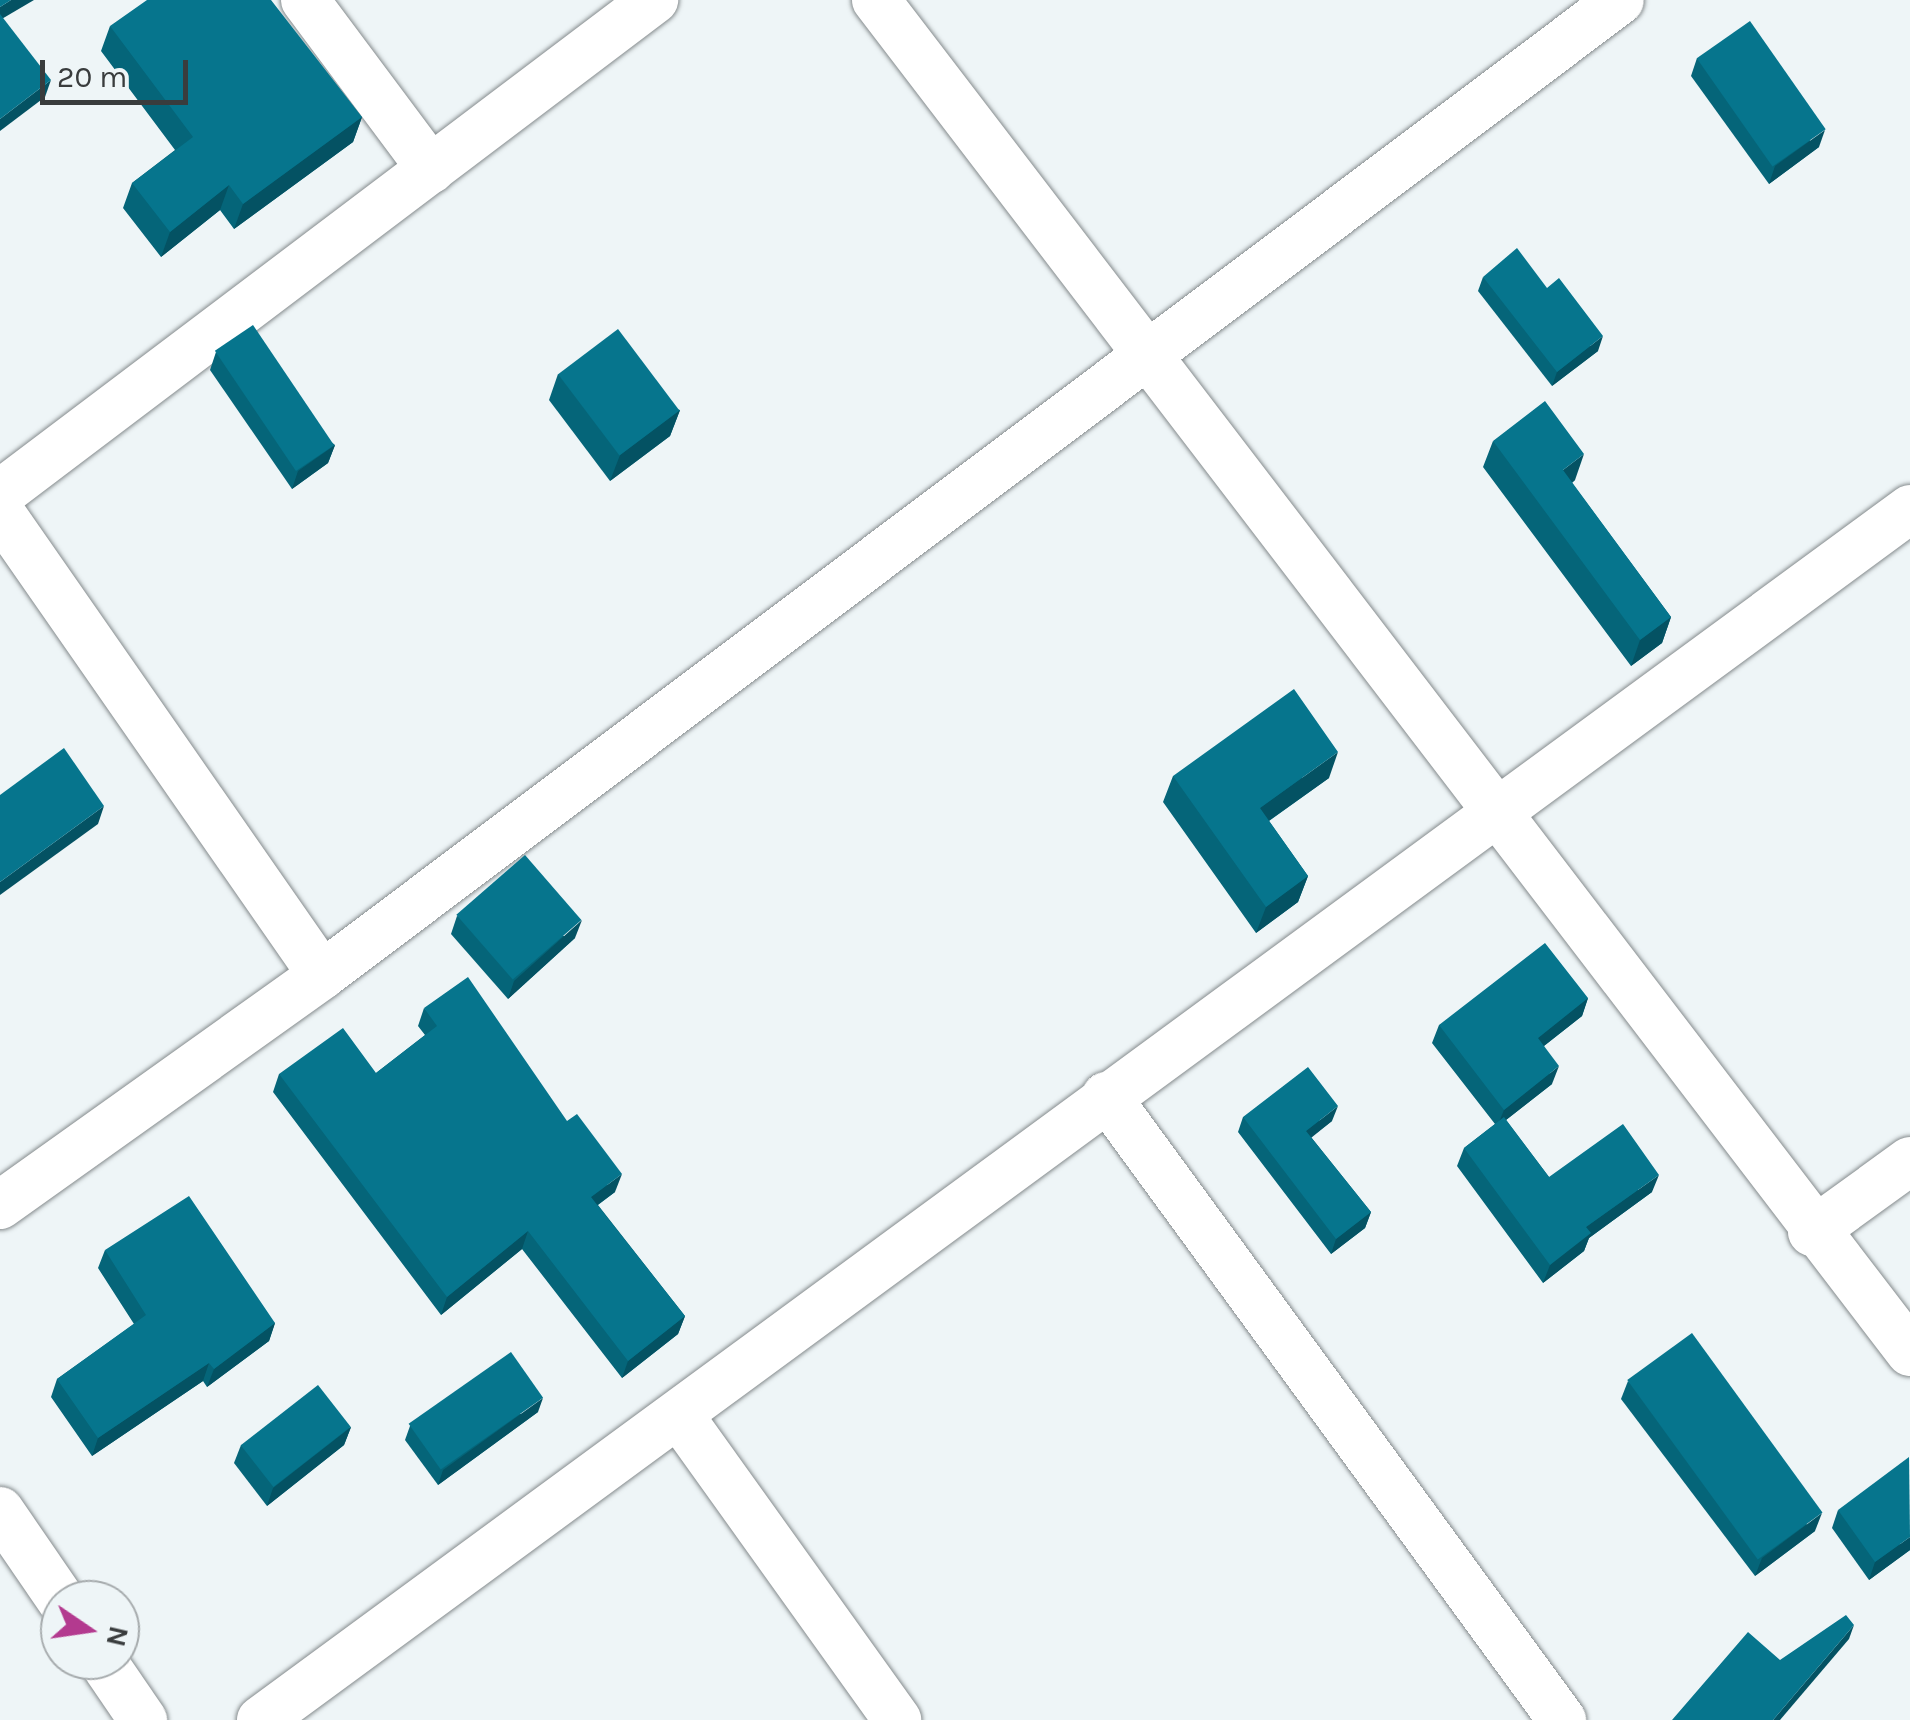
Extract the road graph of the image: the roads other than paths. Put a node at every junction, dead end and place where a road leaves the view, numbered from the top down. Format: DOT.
graph roads {
  1 [pos="305,0"];
  2 [pos="654,0"];
  3 [pos="876,0"];
  4 [pos="1620,0"];
  5 [pos="431,169"];
  6 [pos="1145,358"];
  7 [pos="0,494"];
  8 [pos="1910,510"];
  9 [pos="0,512"];
  10 [pos="1493,810"];
  11 [pos="322,975"];
  12 [pos="1106,1096"];
  13 [pos="1910,1160"];
  14 [pos="0,1205"];
  15 [pos="1812,1232"];
  16 [pos="1910,1352"];
  17 [pos="680,1415"];
  18 [pos="0,1511"];
  19 [pos="47,1580"];
  20 [pos="116,1680"];
  21 [pos="143,1720"];
  22 [pos="261,1720"];
  23 [pos="897,1720"];
  24 [pos="1562,1720"];
  1 -- 5 [label="street"];
  2 -- 5 [label="street"];
  3 -- 6 [label="street"];
  4 -- 6 [label="street"];
  5 -- 7 [label="street"];
  6 -- 10 [label="street"];
  6 -- 11 [label="street"];
  8 -- 10 [label="street"];
  9 -- 11 [label="street"];
  10 -- 12 [label="street"];
  10 -- 15 [label="street"];
  11 -- 14 [label="street"];
  12 -- 17 [label="street"];
  12 -- 24 [label="street"];
  13 -- 15 [label="street"];
  15 -- 16 [label="street"];
  17 -- 22 [label="street"];
  17 -- 23 [label="street"];
  18 -- 19 [label="street"];
  20 -- 21 [label="street"];
}
